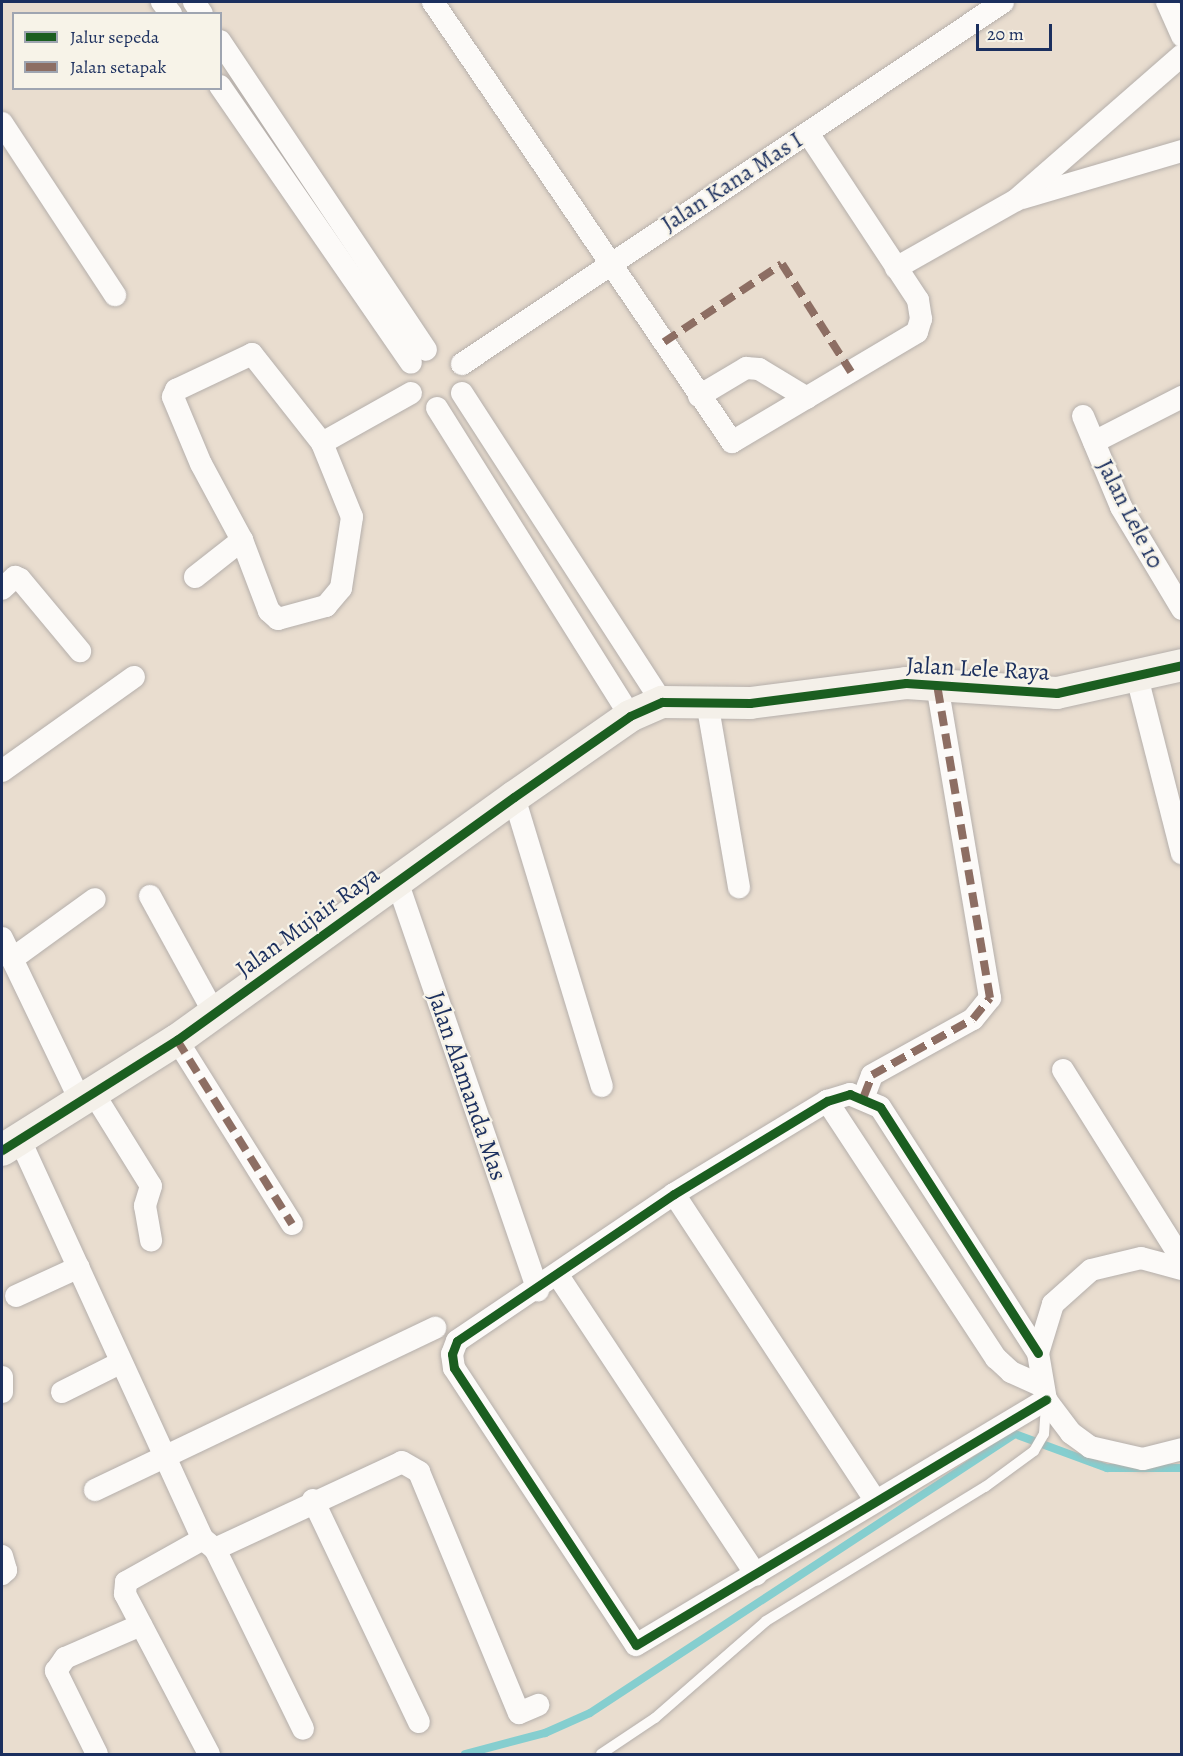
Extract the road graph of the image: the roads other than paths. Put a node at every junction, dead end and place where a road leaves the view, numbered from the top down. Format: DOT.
graph roads {
  1 [pos="433,2"];
  2 [pos="1003,2"];
  3 [pos="1167,2"];
  4 [pos="1182,36"];
  5 [pos="222,44"];
  6 [pos="1182,55"];
  7 [pos="222,89"];
  8 [pos="2,123"];
  9 [pos="808,133"];
  10 [pos="1182,151"];
  11 [pos="1016,200"];
  12 [pos="610,261"];
  13 [pos="896,268"];
  14 [pos="115,295"];
  15 [pos="418,357"];
  16 [pos="462,364"];
  17 [pos="411,393"];
  18 [pos="462,393"];
  19 [pos="699,396"];
  20 [pos="1182,397"];
  21 [pos="807,398"];
  22 [pos="436,408"];
  23 [pos="1083,416"];
  24 [pos="1094,442"];
  25 [pos="322,443"];
  26 [pos="242,540"];
  27 [pos="195,576"];
  28 [pos="2,589"];
  29 [pos="1182,609"];
  30 [pos="80,651"];
  31 [pos="1182,665"];
  32 [pos="134,677"];
  33 [pos="1137,677"];
  34 [pos="938,684"];
  35 [pos="662,702"];
  36 [pos="707,702"];
  37 [pos="630,716"];
  38 [pos="2,771"];
  39 [pos="514,797"];
  40 [pos="1182,853"];
  41 [pos="397,881"];
  42 [pos="739,887"];
  43 [pos="150,896"];
  44 [pos="96,899"];
  45 [pos="2,938"];
  46 [pos="12,959"];
  47 [pos="214,1013"];
  48 [pos="177,1040"];
  49 [pos="1063,1070"];
  50 [pos="602,1086"];
  51 [pos="864,1096"];
  52 [pos="87,1098"];
  53 [pos="827,1101"];
  54 [pos="11,1145"];
  55 [pos="674,1194"];
  56 [pos="292,1224"];
  57 [pos="151,1240"];
  58 [pos="1182,1260"];
  59 [pos="79,1267"];
  60 [pos="1182,1269"];
  61 [pos="559,1277"];
  62 [pos="538,1290"];
  63 [pos="16,1296"];
  64 [pos="435,1328"];
  65 [pos="1038,1353"];
  66 [pos="120,1363"];
  67 [pos="2,1377"];
  68 [pos="2,1392"];
  69 [pos="62,1392"];
  70 [pos="1044,1393"];
  71 [pos="1182,1449"];
  72 [pos="162,1455"];
  73 [pos="94,1490"];
  74 [pos="874,1499"];
  75 [pos="313,1500"];
  76 [pos="209,1544"];
  77 [pos="2,1556"];
  78 [pos="2,1574"];
  79 [pos="756,1575"];
  80 [pos="141,1625"];
  81 [pos="538,1705"];
  82 [pos="418,1722"];
  83 [pos="303,1729"];
  84 [pos="97,1755"];
  85 [pos="208,1755"];
  86 [pos="601,1755"];
  1 -- 12 [label="street"];
  2 -- 9 [label="street, Jalan Kana Mas I"];
  3 -- 4 [label="street"];
  5 -- 15 [label="street"];
  6 -- 11 [label="street"];
  7 -- 15 [label="street"];
  8 -- 14 [label="street"];
  9 -- 12 [label="street, Jalan Kana Mas I"];
  9 -- 13 [label="street"];
  10 -- 11 [label="street"];
  11 -- 13 [label="street"];
  12 -- 16 [label="street, Jalan Kana Mas I"];
  12 -- 19 [label="street"];
  13 -- 21 [label="street"];
  15 -- 16 [label="street"];
  15 -- 17 [label="street"];
  16 -- 18 [label="street"];
  17 -- 22 [label="street"];
  17 -- 25 [label="street"];
  18 -- 22 [label="street"];
  18 -- 35 [label="street"];
  19 -- 21 [label="street"];
  19 -- 21 [label="street"];
  20 -- 24 [label="street"];
  22 -- 37 [label="street"];
  23 -- 24 [label="street, Jalan Lele 10"];
  24 -- 29 [label="street, Jalan Lele 10"];
  25 -- 26 [label="street"];
  25 -- 26 [label="street"];
  26 -- 27 [label="street"];
  28 -- 30 [label="street"];
  31 -- 33 [label="street, Jalan Lele Raya"];
  32 -- 38 [label="street"];
  33 -- 34 [label="street, Jalan Lele Raya"];
  33 -- 40 [label="street"];
  34 -- 36 [label="street, Jalan Lele Raya"];
  34 -- 51 [label="street"];
  35 -- 36 [label="street, Jalan Lele Raya"];
  35 -- 37 [label="street, Jalan Lele Raya"];
  36 -- 42 [label="street"];
  37 -- 39 [label="street, Jalan Mujair Raya"];
  39 -- 41 [label="street, Jalan Mujair Raya"];
  39 -- 50 [label="street"];
  41 -- 47 [label="street, Jalan Mujair Raya"];
  41 -- 62 [label="street, Jalan Alamanda Mas"];
  43 -- 47 [label="street"];
  44 -- 46 [label="street"];
  45 -- 46 [label="street"];
  46 -- 52 [label="street"];
  47 -- 48 [label="street, Jalan Mujair Raya"];
  48 -- 52 [label="street, Jalan Mujair Raya"];
  48 -- 56 [label="street"];
  49 -- 58 [label="street"];
  51 -- 53 [label="street"];
  51 -- 65 [label="street"];
  52 -- 54 [label="street, Jalan Mujair Raya"];
  52 -- 57 [label="street"];
  53 -- 55 [label="street"];
  53 -- 70 [label="street"];
  54 -- 59 [label="street"];
  55 -- 61 [label="street"];
  55 -- 74 [label="street"];
  59 -- 63 [label="street"];
  59 -- 66 [label="street"];
  60 -- 65 [label="street"];
  61 -- 62 [label="street"];
  61 -- 79 [label="street"];
  62 -- 79 [label="street"];
  64 -- 72 [label="street"];
  65 -- 70 [label="street"];
  66 -- 69 [label="street"];
  66 -- 72 [label="street"];
  67 -- 68 [label="street"];
  70 -- 71 [label="street"];
  70 -- 74 [label="street"];
  70 -- 86 [label="lane"];
  72 -- 73 [label="street"];
  72 -- 76 [label="street"];
  74 -- 79 [label="street"];
  75 -- 76 [label="street"];
  75 -- 81 [label="street"];
  75 -- 82 [label="street"];
  76 -- 80 [label="street"];
  76 -- 83 [label="street"];
  77 -- 78 [label="street"];
  80 -- 84 [label="street"];
  80 -- 85 [label="street"];
}
